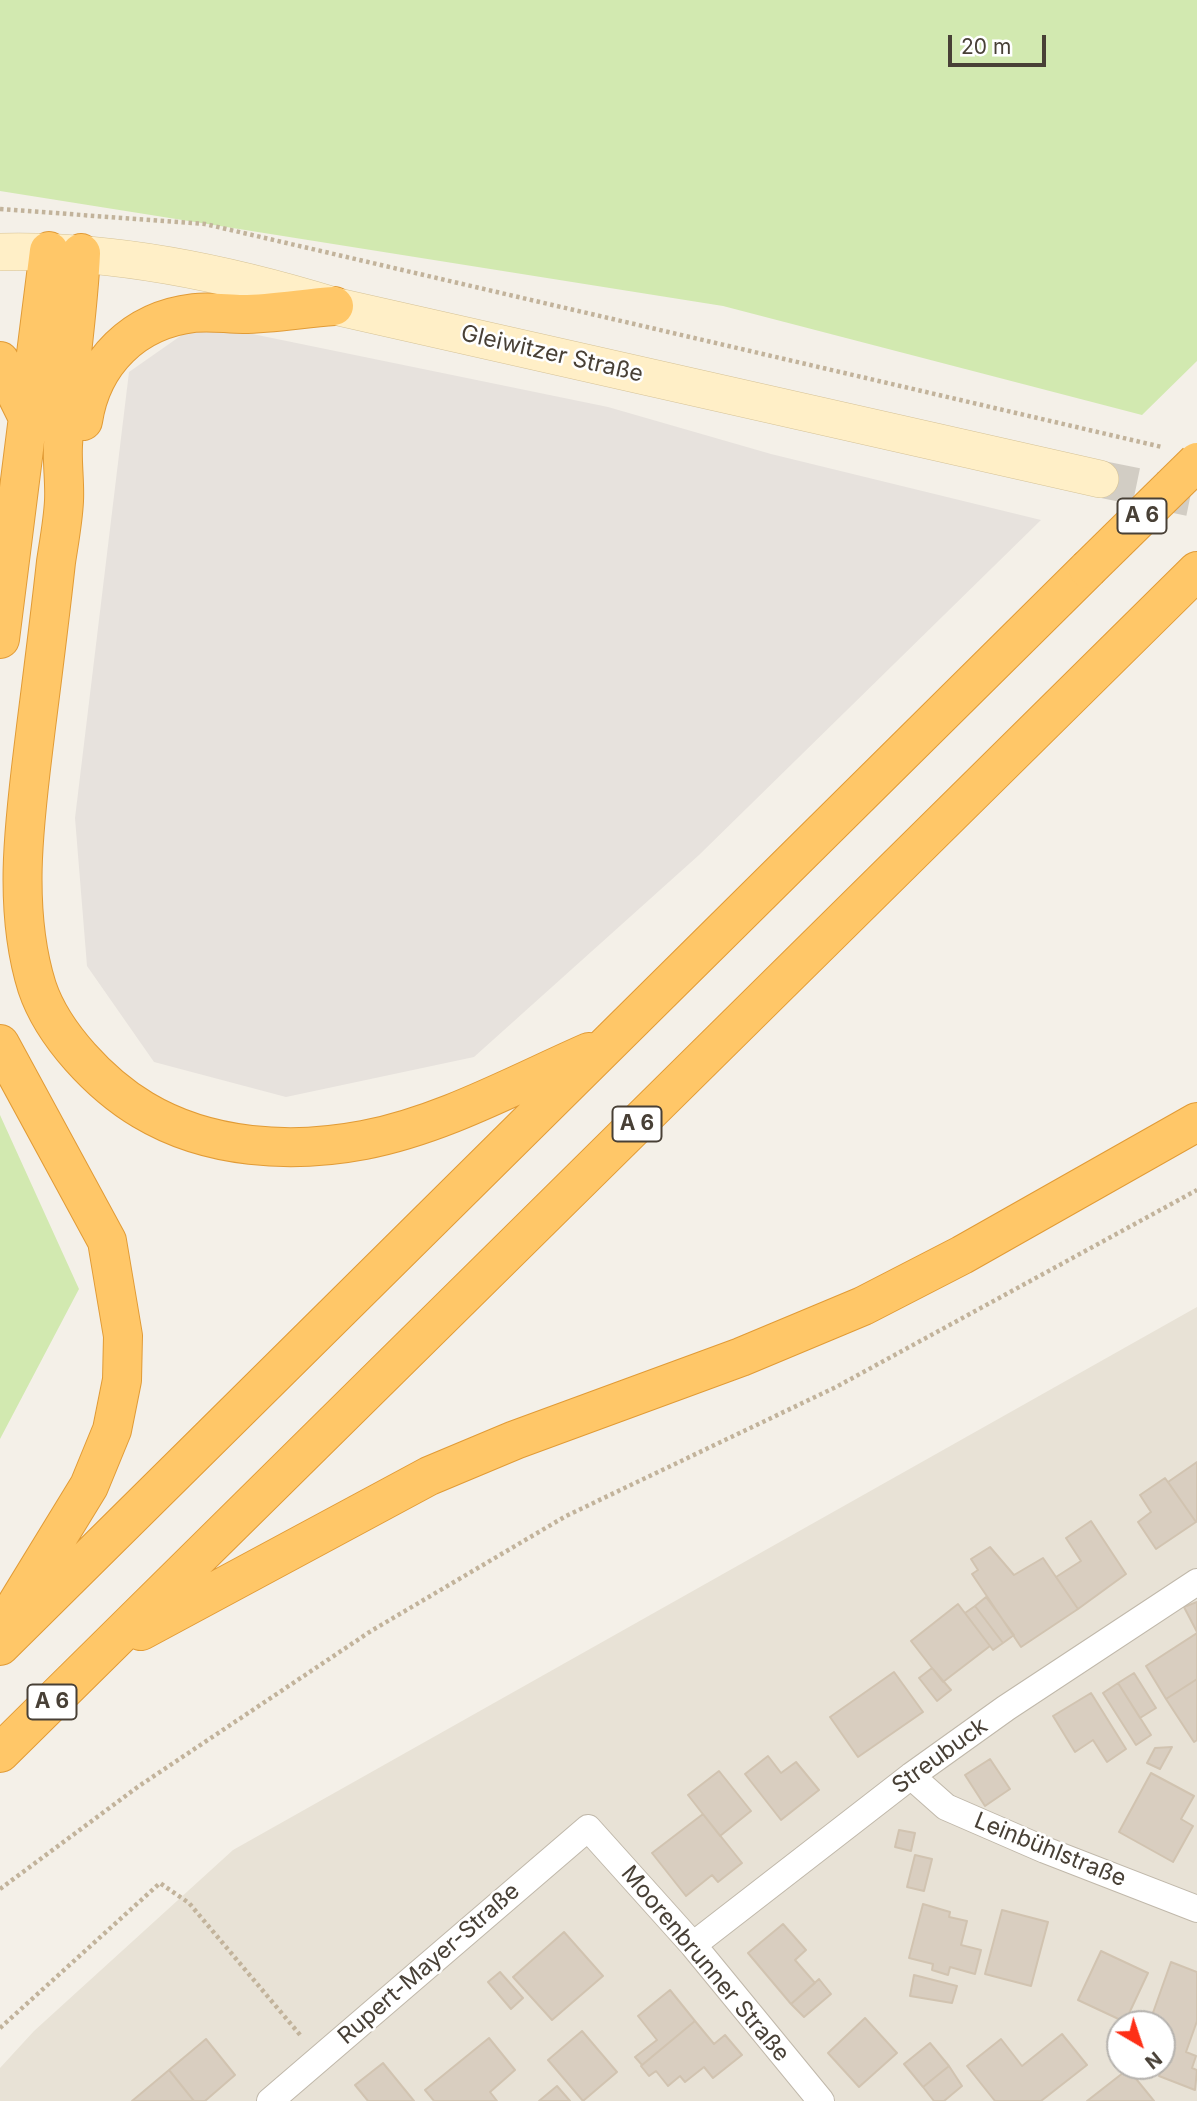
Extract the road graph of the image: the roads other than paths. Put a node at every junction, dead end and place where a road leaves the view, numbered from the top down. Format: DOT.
graph roads {
  1 [pos="0,252"];
  2 [pos="65,252"];
  3 [pos="334,306"];
  4 [pos="0,361"];
  5 [pos="27,416"];
  6 [pos="1184,456"];
  7 [pos="1100,479"];
  8 [pos="64,501"];
  9 [pos="1197,571"];
  10 [pos="0,639"];
  11 [pos="610,1043"];
  12 [pos="0,1044"];
  13 [pos="1197,1122"];
  14 [pos="1197,1582"];
  15 [pos="0,1632"];
  16 [pos="0,1646"];
  17 [pos="105,1650"];
  18 [pos="0,1753"];
  19 [pos="911,1776"];
  20 [pos="588,1828"];
  21 [pos="1197,1909"];
  22 [pos="693,1945"];
  23 [pos="270,2101"];
  24 [pos="821,2101"];
  1 -- 2 [label="main road, Gleiwitzer Straße"];
  2 -- 3 [label="main road, Gleiwitzer Straße"];
  2 -- 5 [label="highway"];
  2 -- 8 [label="highway"];
  3 -- 7 [label="main road, Gleiwitzer Straße"];
  3 -- 8 [label="highway"];
  4 -- 5 [label="highway"];
  5 -- 10 [label="highway"];
  6 -- 11 [label="highway, A 6, bridge"];
  8 -- 11 [label="highway, A 6"];
  9 -- 17 [label="highway, A 6"];
  11 -- 16 [label="highway, A 6"];
  12 -- 15 [label="highway"];
  13 -- 17 [label="highway"];
  14 -- 19 [label="street, Streubuck"];
  17 -- 18 [label="highway, A 6"];
  19 -- 21 [label="street, Leinbühlstraße"];
  19 -- 22 [label="street, Streubuck"];
  20 -- 22 [label="street, Moorenbrunner Straße"];
  20 -- 23 [label="street, Rupert-Mayer-Straße"];
  22 -- 24 [label="street, Moorenbrunner Straße"];
}
